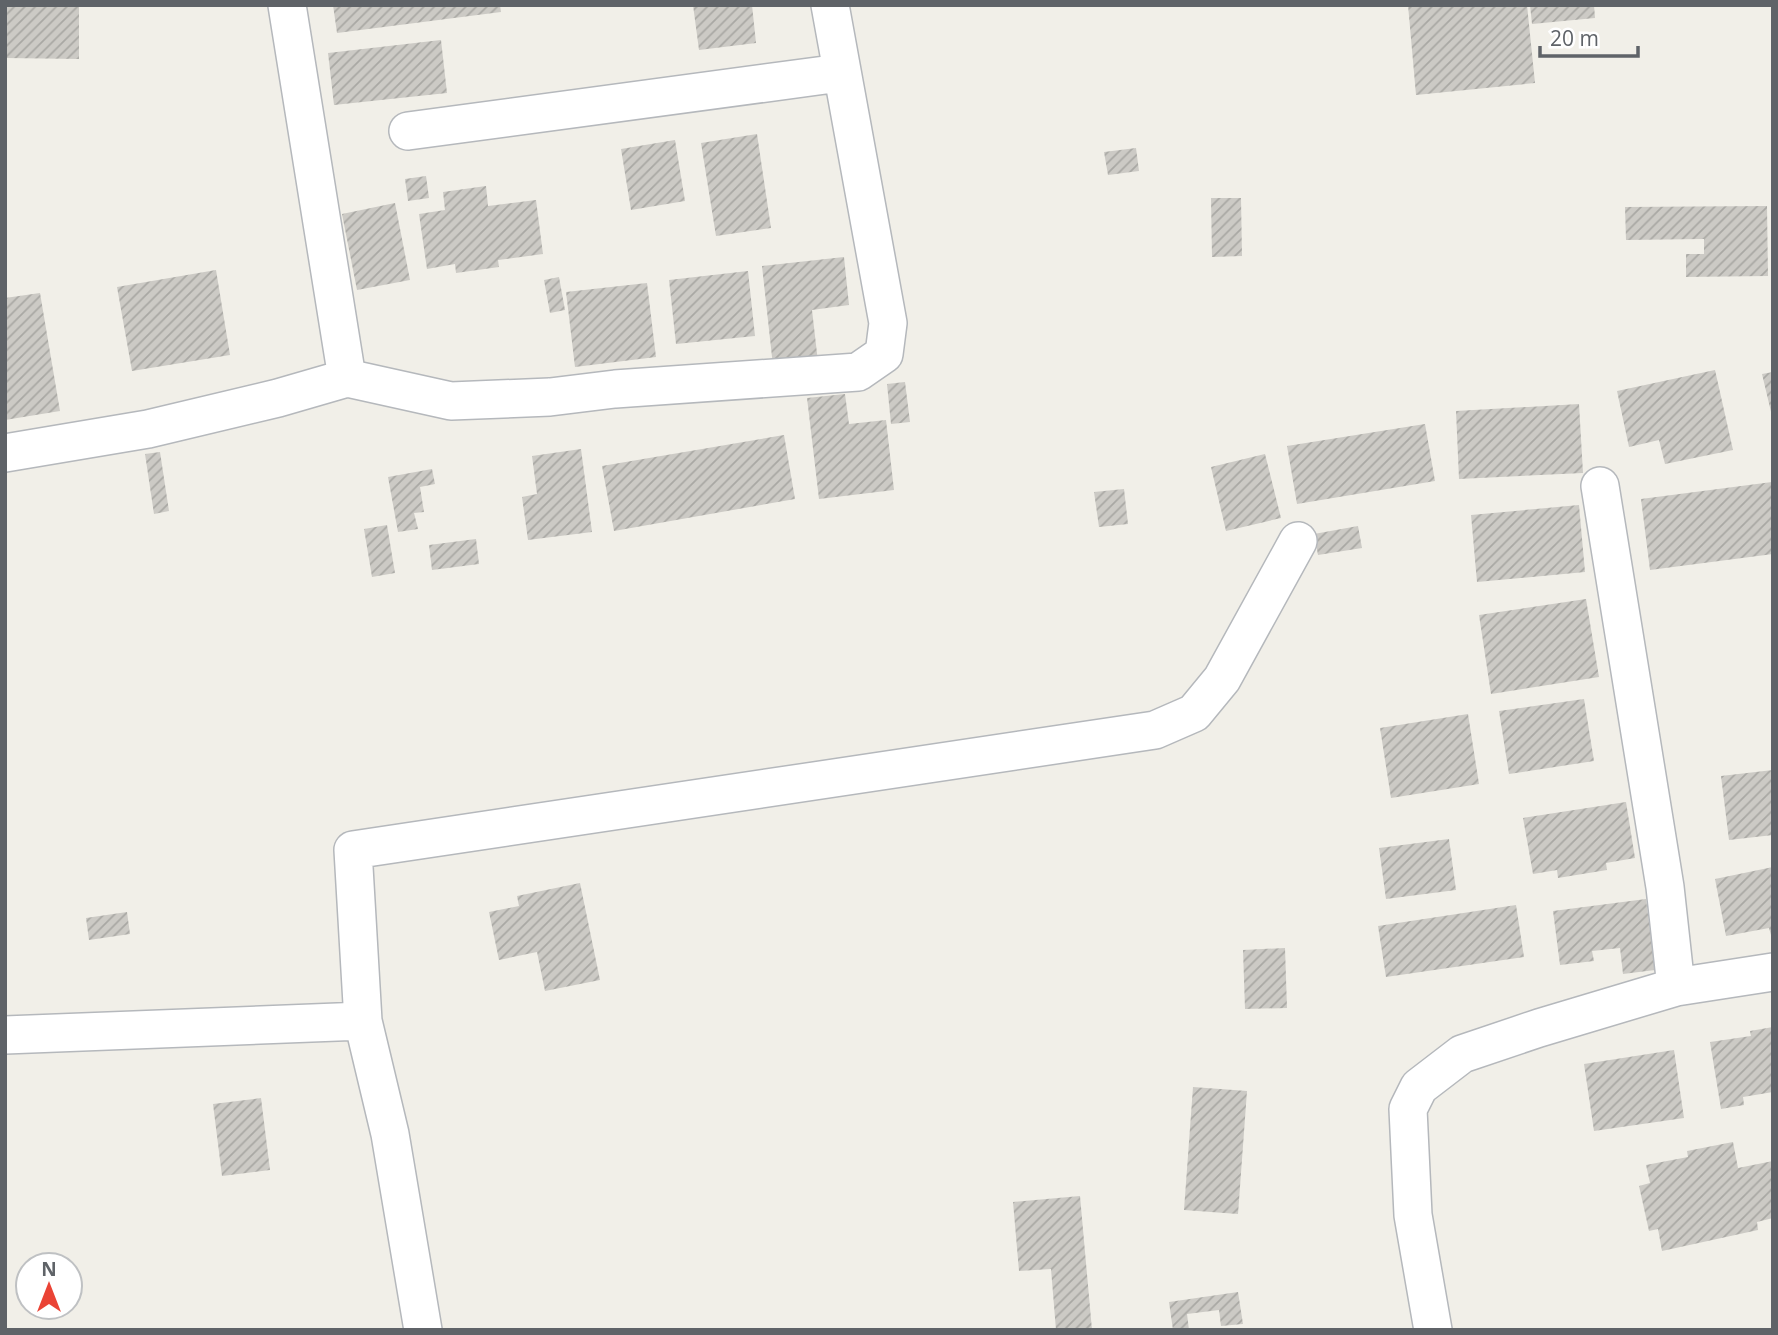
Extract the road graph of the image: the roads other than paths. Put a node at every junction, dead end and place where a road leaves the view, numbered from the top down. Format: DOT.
graph roads {
  1 [pos="287,5"];
  2 [pos="830,5"];
  3 [pos="840,73"];
  4 [pos="408,131"];
  5 [pos="347,378"];
  6 [pos="5,453"];
  7 [pos="1600,486"];
  8 [pos="1298,541"];
  9 [pos="1773,972"];
  10 [pos="1676,987"];
  11 [pos="363,1021"];
  12 [pos="5,1035"];
  13 [pos="424,1330"];
  14 [pos="1433,1330"];
  1 -- 5 [label="street"];
  2 -- 3 [label="street"];
  3 -- 4 [label="street"];
  3 -- 5 [label="street"];
  5 -- 6 [label="street"];
  7 -- 10 [label="street"];
  8 -- 11 [label="street"];
  9 -- 10 [label="street"];
  10 -- 14 [label="street"];
  11 -- 12 [label="street"];
  11 -- 13 [label="street"];
}
